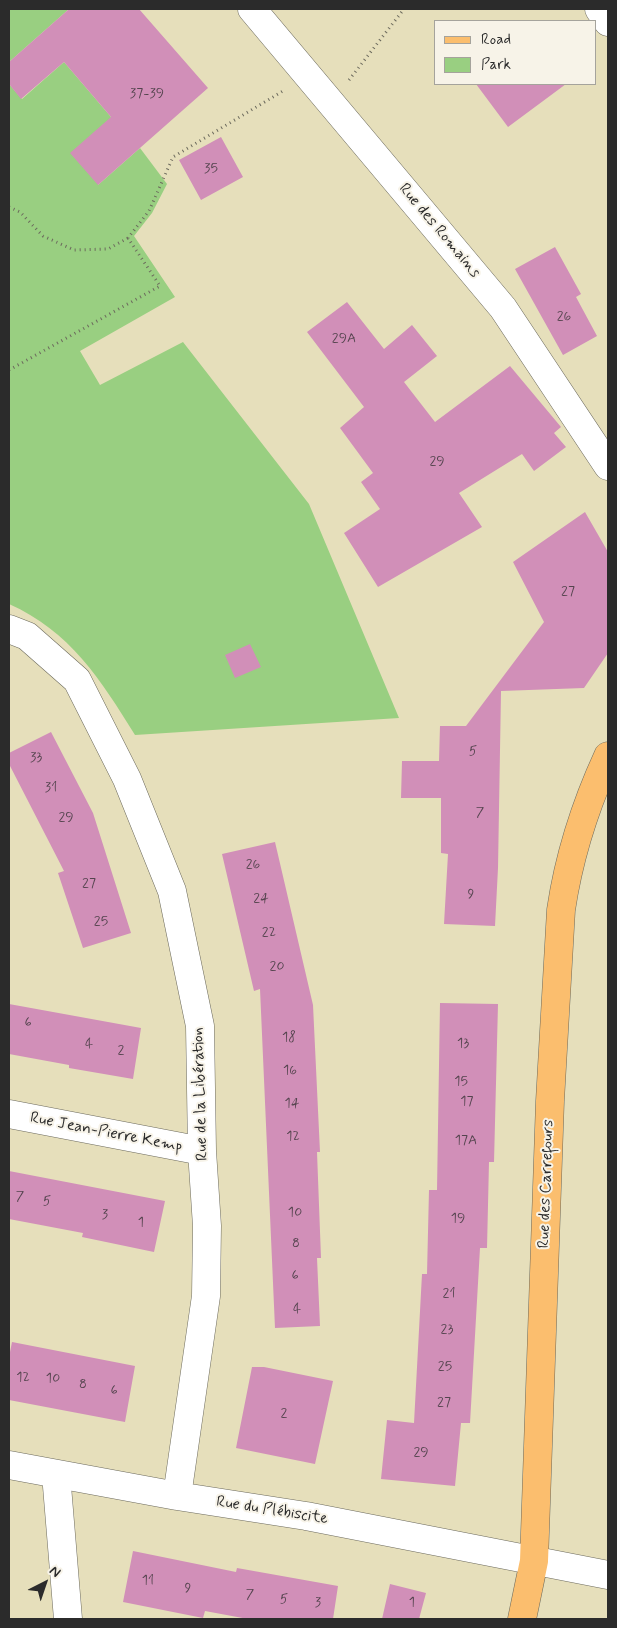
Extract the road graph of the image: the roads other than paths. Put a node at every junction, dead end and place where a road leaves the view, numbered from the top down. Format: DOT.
graph roads {
  1 [pos="252,9"];
  2 [pos="599,9"];
  3 [pos="608,22"];
  4 [pos="608,466"];
  5 [pos="9,629"];
  6 [pos="608,756"];
  7 [pos="9,1114"];
  8 [pos="202,1151"];
  9 [pos="9,1465"];
  10 [pos="56,1474"];
  11 [pos="177,1496"];
  12 [pos="534,1561"];
  13 [pos="608,1576"];
  14 [pos="68,1619"];
  15 [pos="522,1619"];
  1 -- 4 [label="street, Rue des Romains"];
  2 -- 3 [label="street"];
  5 -- 8 [label="street, Rue de la Libération"];
  6 -- 12 [label="main road, Rue des Carrefours"];
  7 -- 8 [label="street, Rue Jean-Pierre Kemp"];
  8 -- 11 [label="street, Rue de la Libération"];
  9 -- 10 [label="street, Rue du Plébiscite"];
  10 -- 11 [label="street, Rue du Plébiscite"];
  10 -- 14 [label="street"];
  11 -- 12 [label="street, Rue du Plébiscite"];
  12 -- 13 [label="street, Rue du Plébiscite"];
  12 -- 15 [label="main road, Rue des Carrefours"];
}
